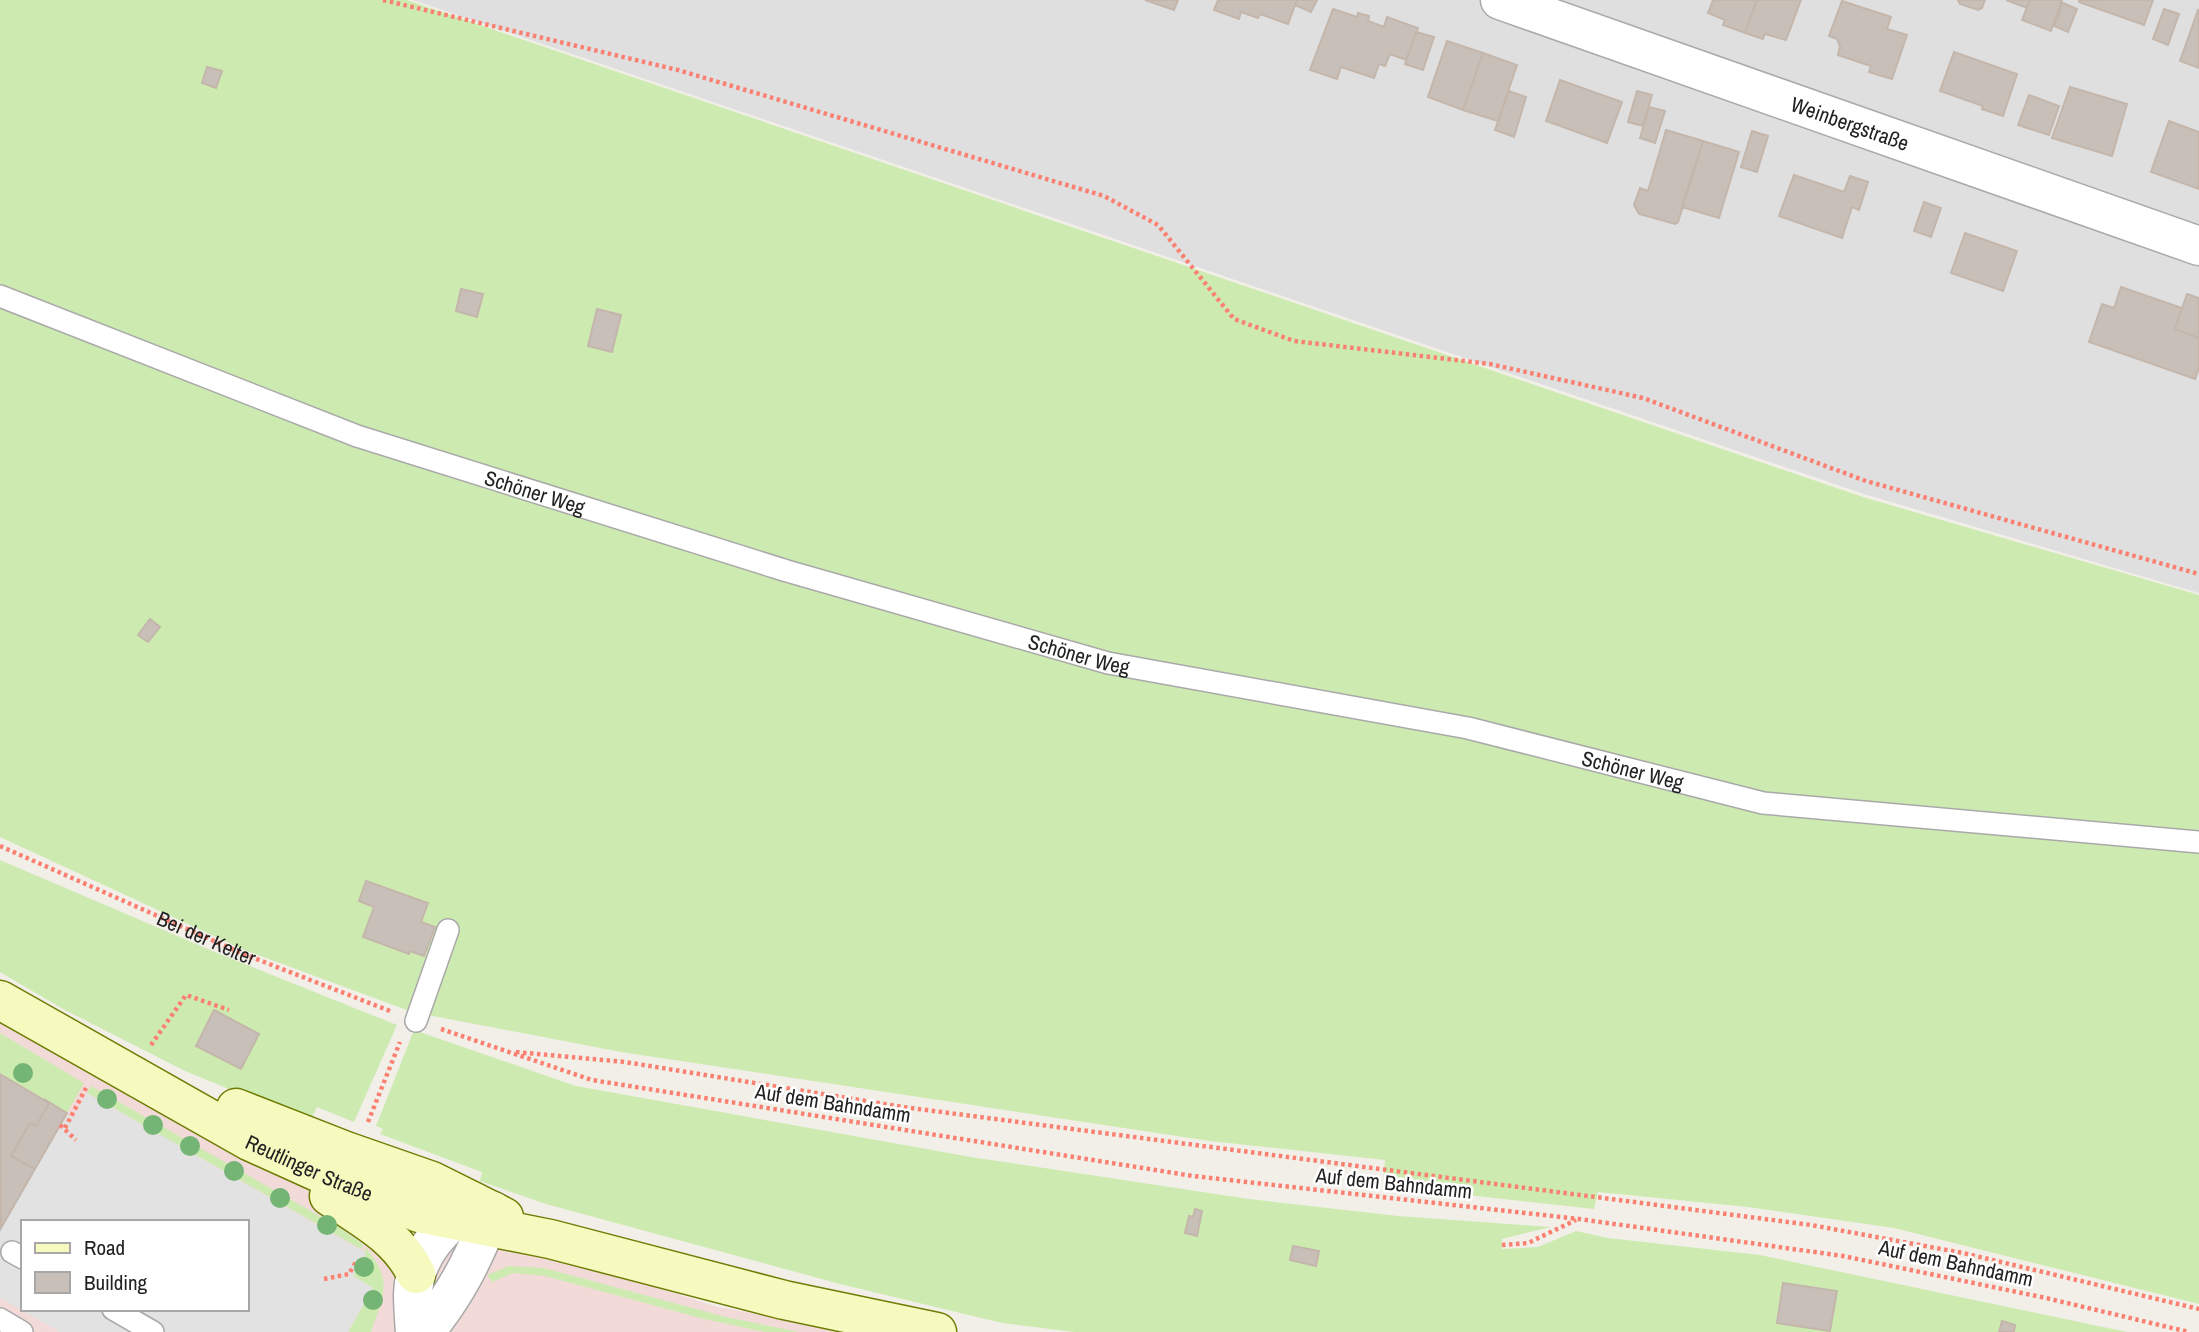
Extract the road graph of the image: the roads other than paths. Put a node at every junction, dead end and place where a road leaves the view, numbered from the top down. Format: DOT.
graph roads {
  1 [pos="1500,0"];
  2 [pos="2199,246"];
  3 [pos="0,296"];
  4 [pos="2199,842"];
  5 [pos="447,930"];
  6 [pos="0,1000"];
  7 [pos="416,1021"];
  8 [pos="88,1066"];
  9 [pos="249,1141"];
  10 [pos="476,1215"];
  11 [pos="416,1275"];
  12 [pos="116,1311"];
  13 [pos="0,1320"];
  14 [pos="22,1332"];
  15 [pos="153,1332"];
  16 [pos="415,1332"];
  17 [pos="425,1332"];
  18 [pos="937,1332"];
  1 -- 2 [label="street, Weinbergstraße"];
  3 -- 4 [label="lane, Schöner Weg"];
  5 -- 7 [label="lane"];
  6 -- 8 [label="main road, Reutlinger Straße"];
  8 -- 9 [label="main road, Reutlinger Straße"];
  8 -- 10 [label="main road, Reutlinger Straße"];
  9 -- 10 [label="main road, Reutlinger Straße"];
  9 -- 11 [label="main road"];
  10 -- 11 [label="street"];
  10 -- 17 [label="street"];
  10 -- 18 [label="main road, Reutlinger Straße"];
  11 -- 16 [label="street"];
  12 -- 15 [label="lane"];
  13 -- 14 [label="lane"];
}
